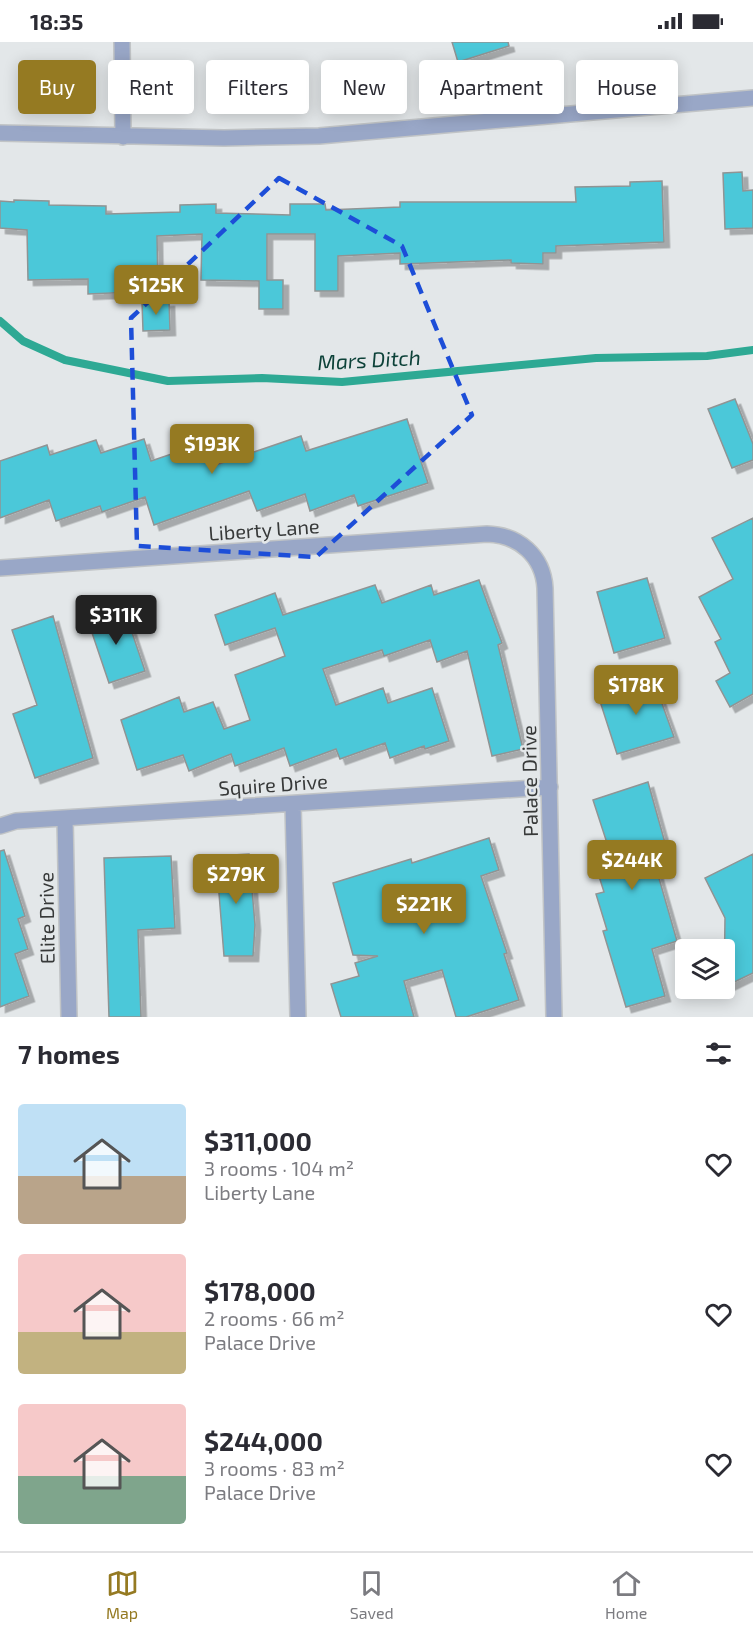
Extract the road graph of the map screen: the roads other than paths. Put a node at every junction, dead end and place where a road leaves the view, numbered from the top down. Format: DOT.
graph roads {
  1 [pos="122,42"];
  2 [pos="753,98"];
  3 [pos="0,133"];
  4 [pos="123,137"];
  5 [pos="528,548"];
  6 [pos="0,568"];
  7 [pos="550,787"];
  8 [pos="293,804"];
  9 [pos="65,819"];
  10 [pos="0,826"];
  11 [pos="69,1017"];
  12 [pos="298,1017"];
  13 [pos="554,1017"];
  1 -- 4 [label="street"];
  2 -- 4 [label="street"];
  3 -- 4 [label="street"];
  5 -- 6 [label="street, Liberty Lane"];
  5 -- 7 [label="street, Palace Drive"];
  7 -- 8 [label="street, Squire Drive"];
  7 -- 13 [label="street, Palace Drive"];
  8 -- 9 [label="street, Squire Drive"];
  8 -- 12 [label="street"];
  9 -- 10 [label="street, Squire Drive"];
  9 -- 11 [label="street, Elite Drive"];
}
